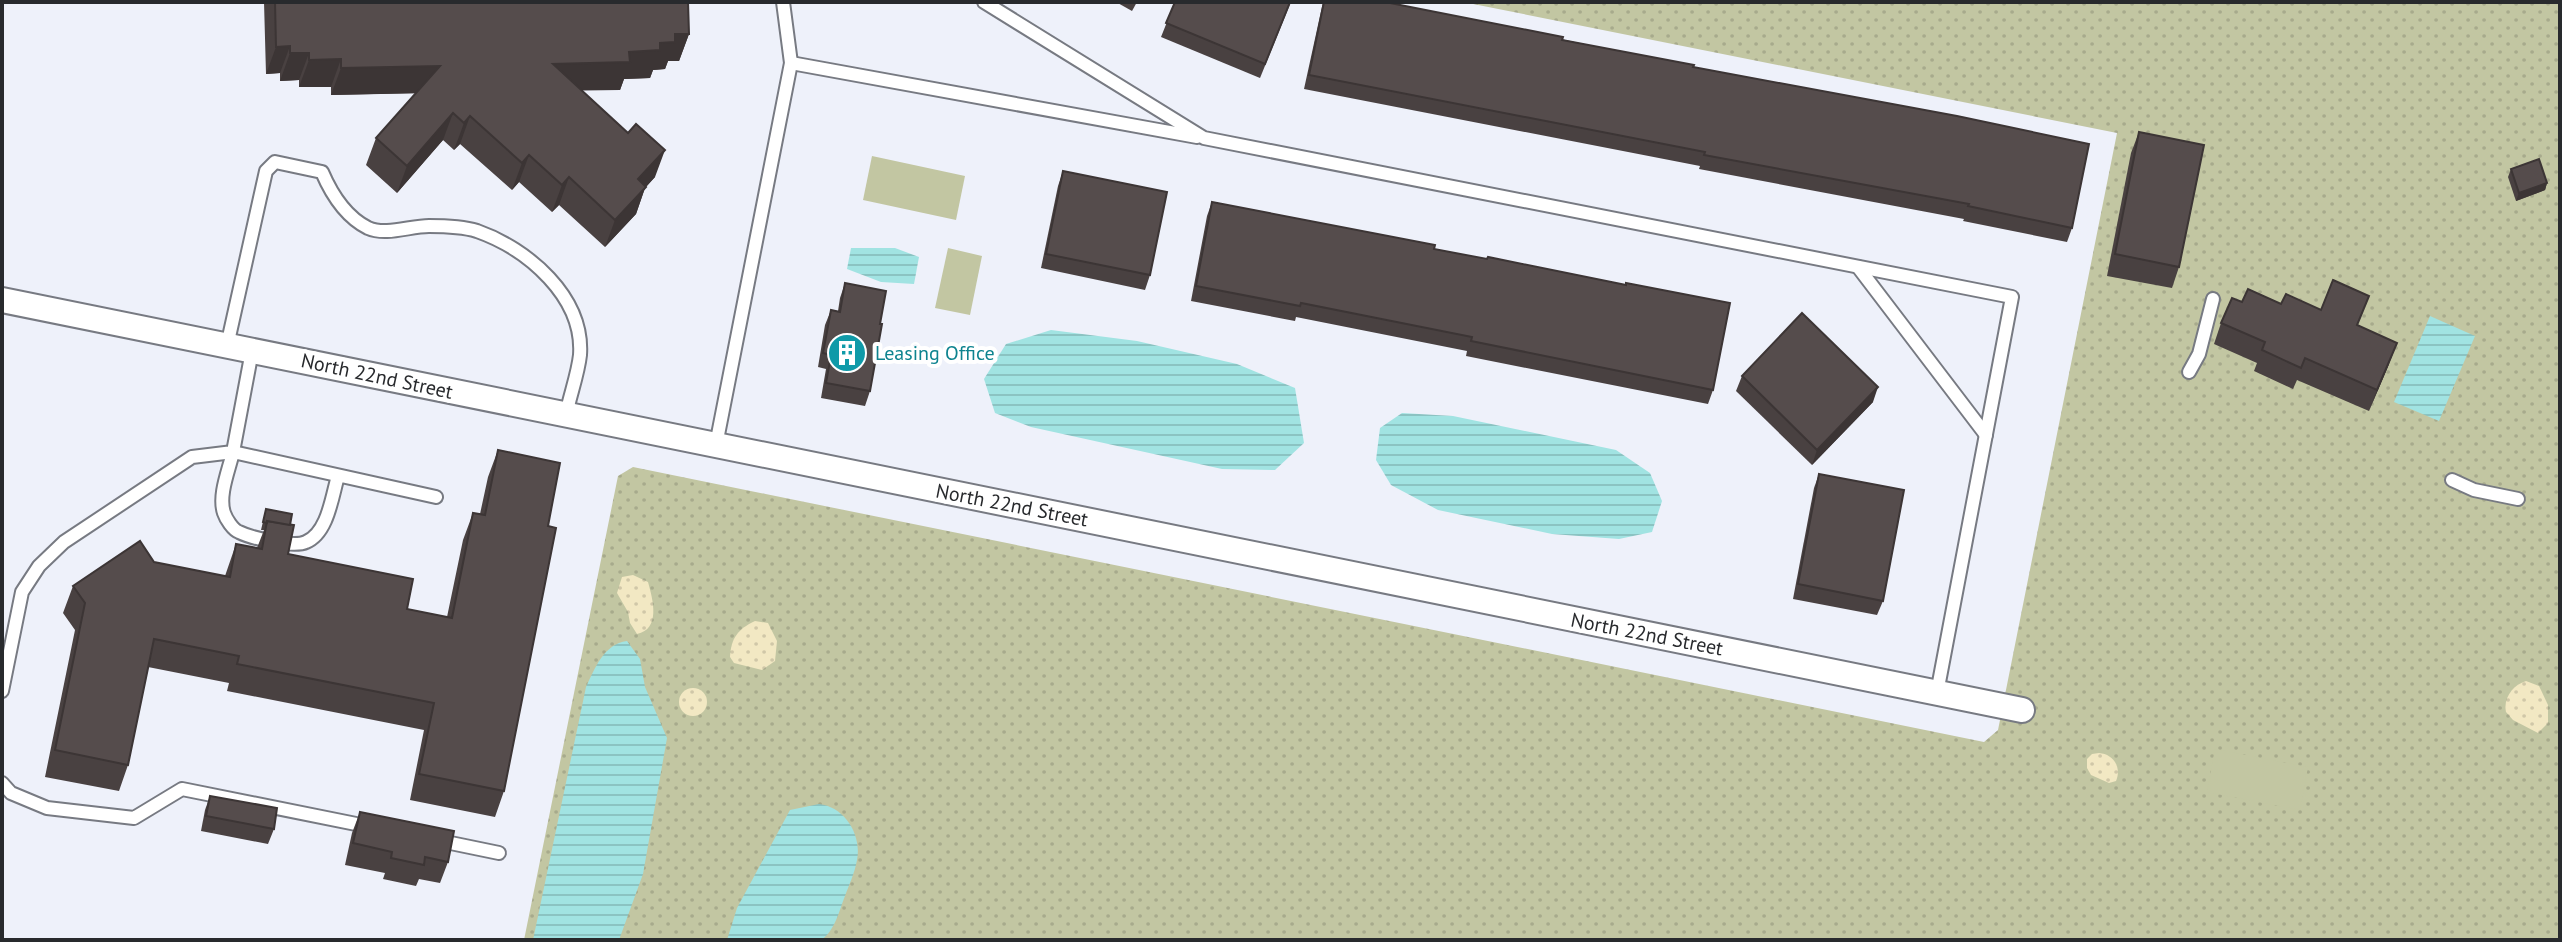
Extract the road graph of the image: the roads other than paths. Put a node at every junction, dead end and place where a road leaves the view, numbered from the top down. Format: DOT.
graph roads {
  1 [pos="783,2"];
  2 [pos="984,2"];
  3 [pos="791,63"];
  4 [pos="1204,138"];
  5 [pos="1858,267"];
  6 [pos="2213,299"];
  7 [pos="2,300"];
  8 [pos="227,346"];
  9 [pos="252,351"];
  10 [pos="2189,372"];
  11 [pos="566,415"];
  12 [pos="1986,435"];
  13 [pos="716,445"];
  14 [pos="233,452"];
  15 [pos="338,476"];
  16 [pos="2452,480"];
  17 [pos="436,497"];
  18 [pos="2518,499"];
  19 [pos="2,691"];
  20 [pos="1937,693"];
  21 [pos="2022,710"];
  22 [pos="2,783"];
  23 [pos="378,828"];
  24 [pos="424,838"];
  25 [pos="499,853"];
  1 -- 3 [label="lane"];
  2 -- 4 [label="lane"];
  3 -- 4 [label="lane"];
  3 -- 13 [label="lane"];
  4 -- 5 [label="lane"];
  5 -- 12 [label="lane"];
  5 -- 12 [label="lane"];
  6 -- 10 [label="lane"];
  7 -- 8 [label="street, North 22nd Street"];
  8 -- 9 [label="street, North 22nd Street"];
  8 -- 11 [label="lane"];
  9 -- 11 [label="street, North 22nd Street"];
  9 -- 14 [label="lane"];
  11 -- 13 [label="street, North 22nd Street"];
  12 -- 20 [label="lane"];
  13 -- 20 [label="street, North 22nd Street"];
  14 -- 15 [label="lane"];
  14 -- 15 [label="lane"];
  14 -- 19 [label="lane"];
  15 -- 17 [label="lane"];
  16 -- 18 [label="lane"];
  20 -- 21 [label="street, North 22nd Street"];
  22 -- 23 [label="lane"];
  24 -- 25 [label="lane"];
}
